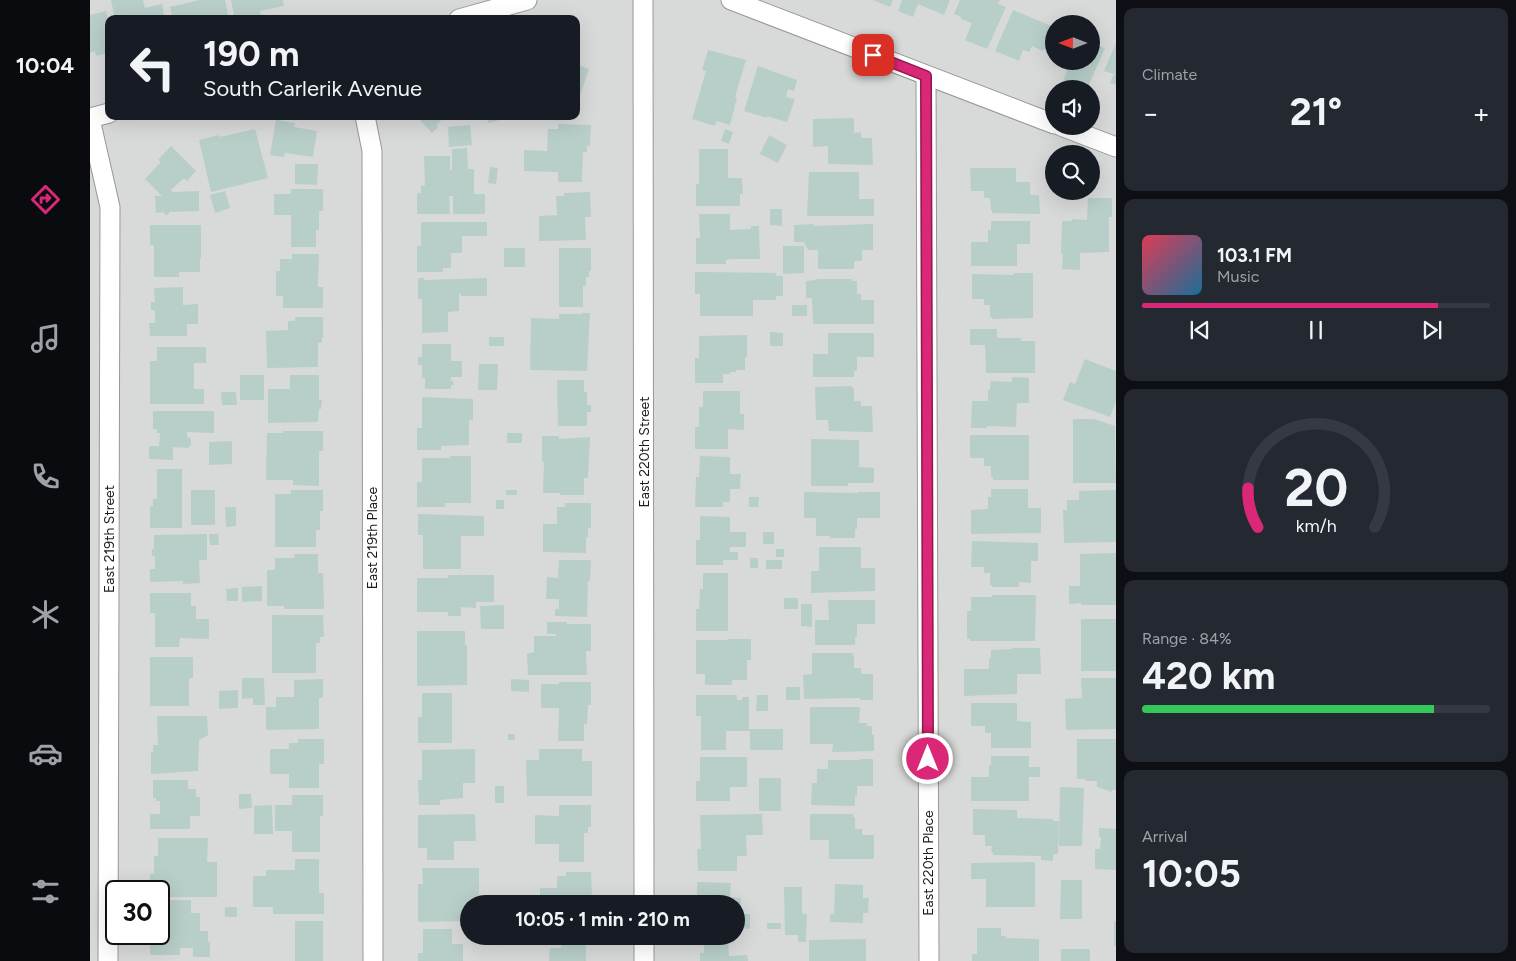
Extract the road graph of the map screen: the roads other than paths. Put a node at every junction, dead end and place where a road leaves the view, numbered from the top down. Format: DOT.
graph roads {
  1 [pos="527,0"];
  2 [pos="643,0"];
  3 [pos="731,0"];
  4 [pos="473,15"];
  5 [pos="926,76"];
  6 [pos="105,114"];
  7 [pos="90,118"];
  8 [pos="366,120"];
  9 [pos="1045,121"];
  10 [pos="1085,135"];
  11 [pos="1116,147"];
  12 [pos="644,895"];
  13 [pos="644,945"];
  14 [pos="108,961"];
  15 [pos="373,961"];
  16 [pos="644,961"];
  17 [pos="929,961"];
  1 -- 4 [label="street"];
  2 -- 12 [label="street, East 220th Street"];
  3 -- 5 [label="street"];
  5 -- 9 [label="street"];
  5 -- 17 [label="street, East 220th Place"];
  6 -- 7 [label="street"];
  7 -- 14 [label="street, East 219th Street"];
  8 -- 15 [label="street, East 219th Place"];
  10 -- 11 [label="street"];
  13 -- 16 [label="street"];
}
